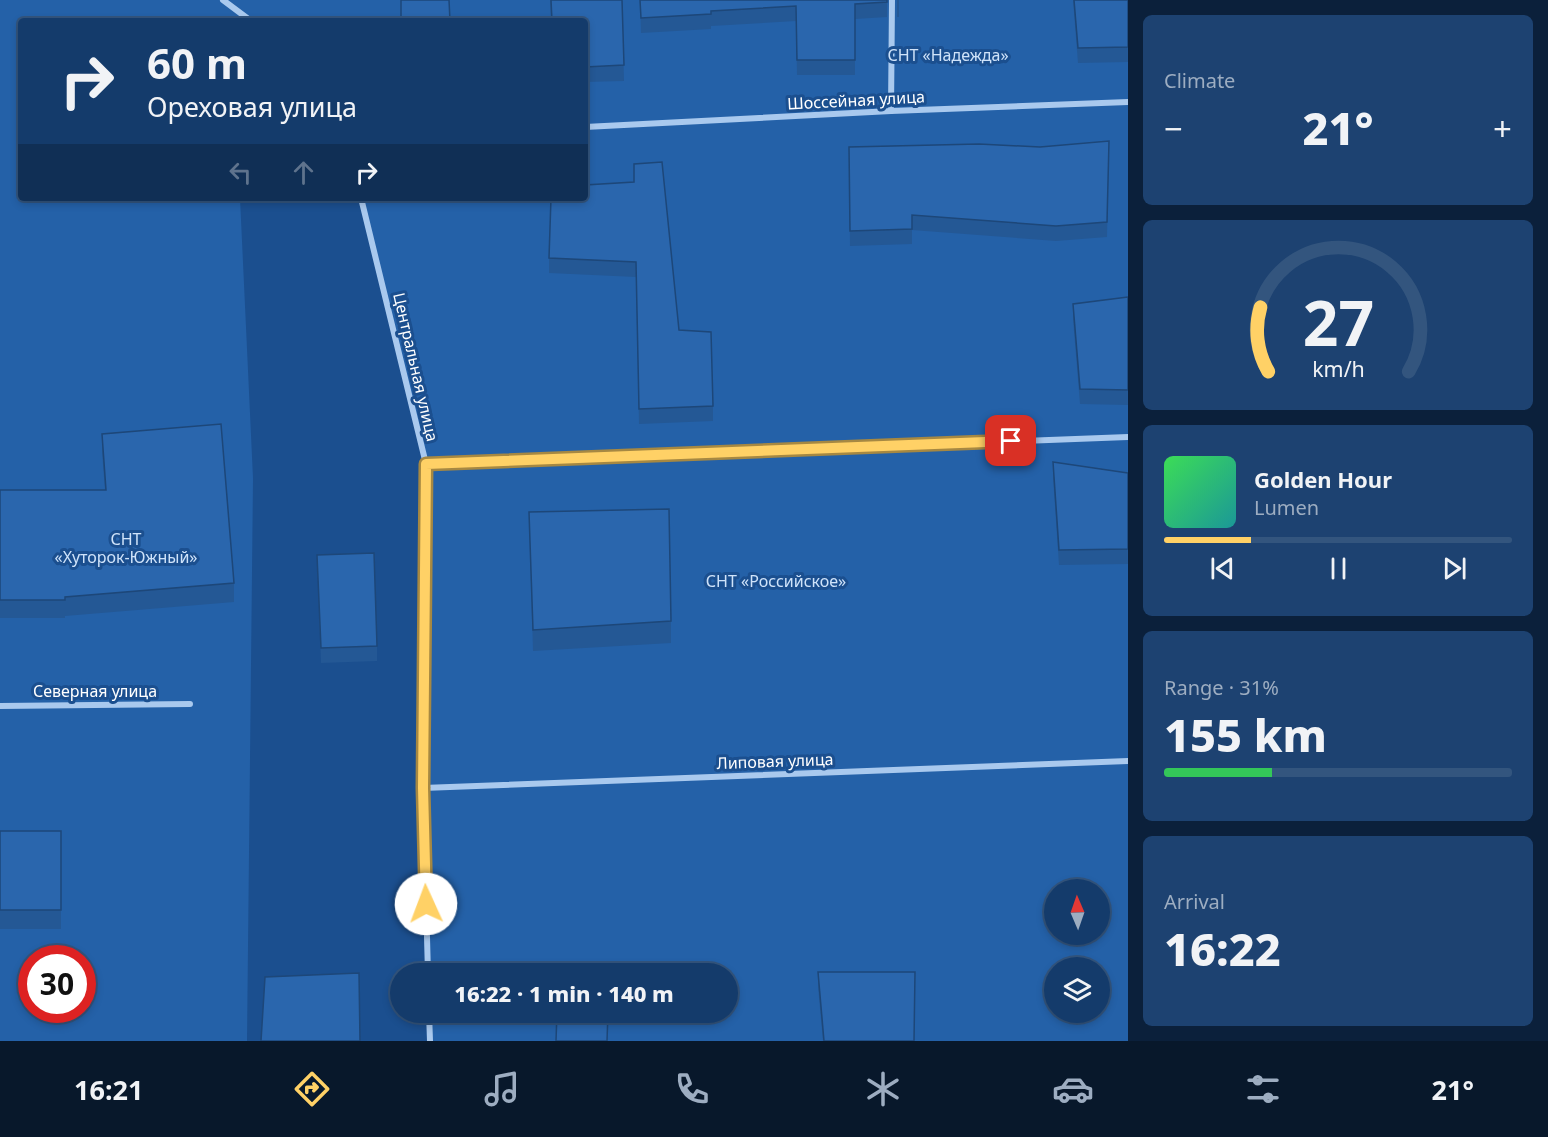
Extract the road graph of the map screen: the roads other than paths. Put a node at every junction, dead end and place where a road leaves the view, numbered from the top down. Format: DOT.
graph roads {
  1 [pos="223,0"];
  2 [pos="892,0"];
  3 [pos="247,18"];
  4 [pos="1128,102"];
  5 [pos="891,111"];
  6 [pos="588,127"];
  7 [pos="364,201"];
  8 [pos="1128,437"];
  9 [pos="426,464"];
  10 [pos="190,704"];
  11 [pos="0,706"];
  12 [pos="1128,761"];
  13 [pos="423,788"];
  14 [pos="428,963"];
  15 [pos="429,1023"];
  16 [pos="430,1041"];
  1 -- 3 [label="street"];
  2 -- 5 [label="street"];
  4 -- 5 [label="street, Шоссейная улица"];
  5 -- 6 [label="street, Шоссейная улица"];
  7 -- 9 [label="street, Центральная улица"];
  8 -- 9 [label="street"];
  9 -- 13 [label="street, Центральная улица"];
  10 -- 11 [label="street, Северная улица"];
  12 -- 13 [label="street, Липовая улица"];
  13 -- 14 [label="street, Центральная улица"];
  15 -- 16 [label="street"];
}
